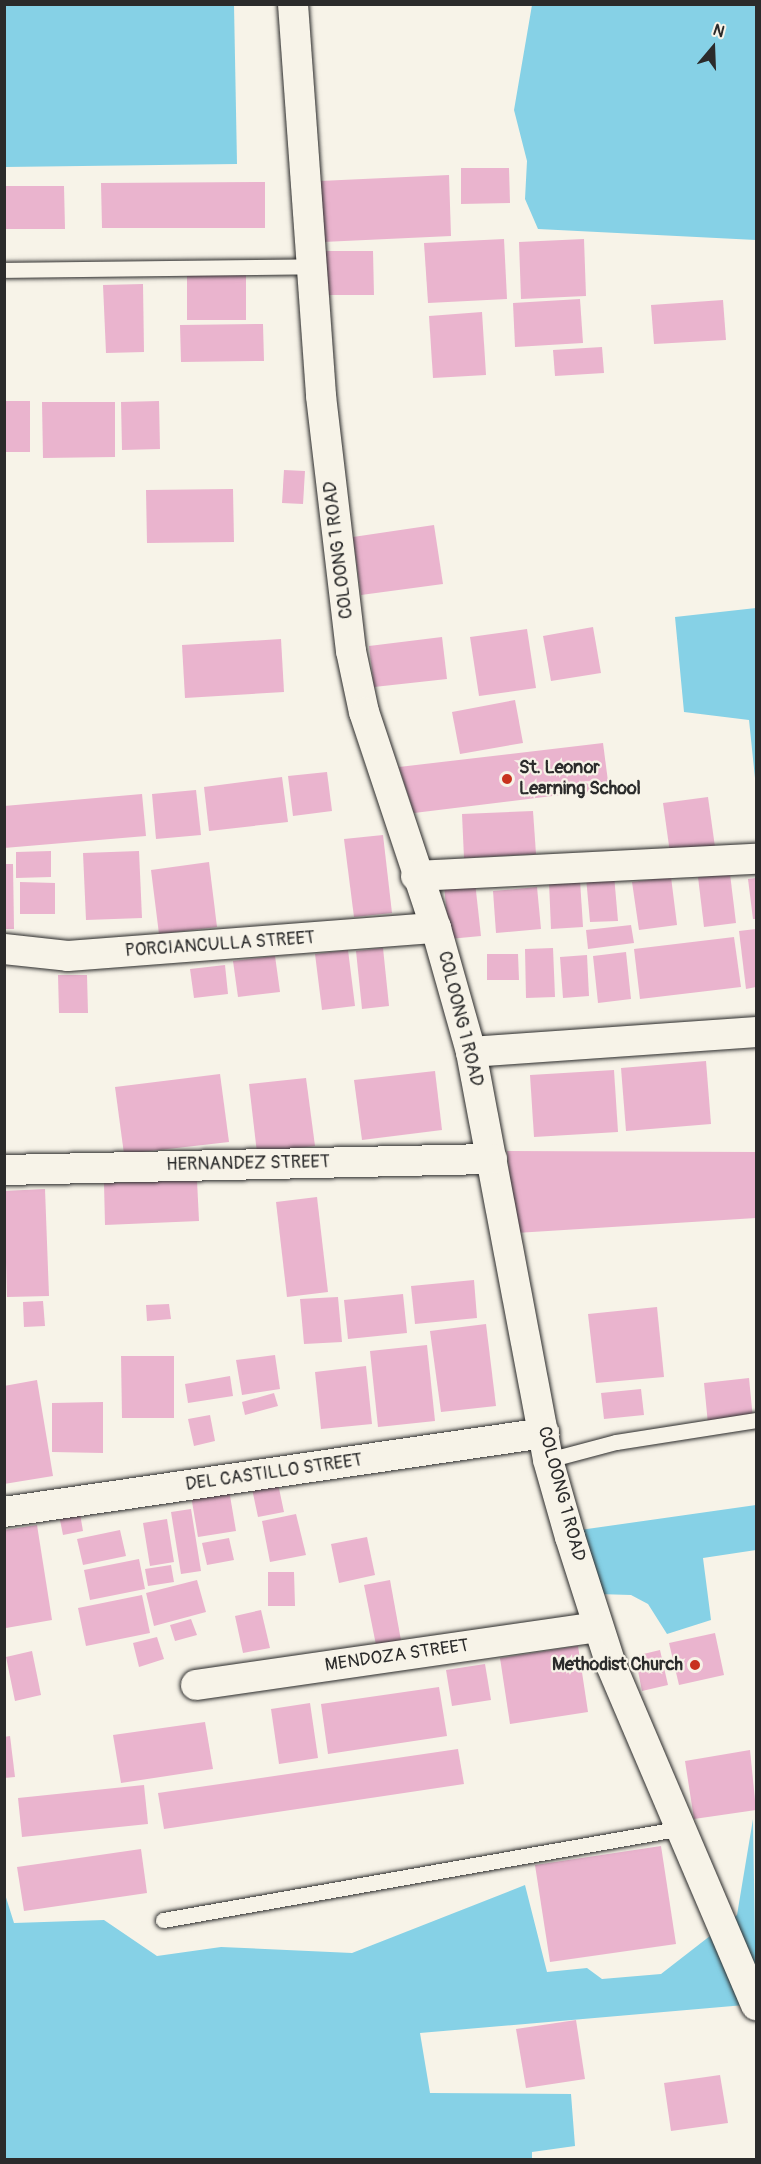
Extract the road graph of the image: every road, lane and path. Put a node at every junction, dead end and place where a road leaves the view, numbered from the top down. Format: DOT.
graph roads {
  1 [pos="292,4"];
  2 [pos="312,266"];
  3 [pos="4,270"];
  4 [pos="756,859"];
  5 [pos="416,876"];
  6 [pos="436,928"];
  7 [pos="4,950"];
  8 [pos="756,1032"];
  9 [pos="471,1052"];
  10 [pos="492,1159"];
  11 [pos="4,1170"];
  12 [pos="756,1420"];
  13 [pos="546,1446"];
  14 [pos="4,1512"];
  15 [pos="598,1627"];
  16 [pos="196,1685"];
  17 [pos="682,1828"];
  18 [pos="163,1920"];
  19 [pos="756,2005"];
  1 -- 2 [label="street, COLOONG 1 ROAD"];
  2 -- 3 [label="lane"];
  2 -- 5 [label="street, COLOONG 1 ROAD"];
  4 -- 5 [label="street"];
  5 -- 6 [label="street, COLOONG 1 ROAD"];
  6 -- 7 [label="street, PORCIANCULLA STREET"];
  6 -- 9 [label="street, COLOONG 1 ROAD"];
  8 -- 9 [label="street"];
  9 -- 10 [label="street, COLOONG 1 ROAD"];
  10 -- 11 [label="street, HERNANDEZ STREET"];
  10 -- 13 [label="street, COLOONG 1 ROAD"];
  12 -- 13 [label="lane"];
  13 -- 14 [label="street, DEL CASTILLO STREET"];
  13 -- 15 [label="street, COLOONG 1 ROAD"];
  15 -- 16 [label="street, MENDOZA STREET"];
  15 -- 17 [label="street, COLOONG 1 ROAD"];
  17 -- 18 [label="lane"];
  17 -- 19 [label="street, COLOONG 1 ROAD"];
}
